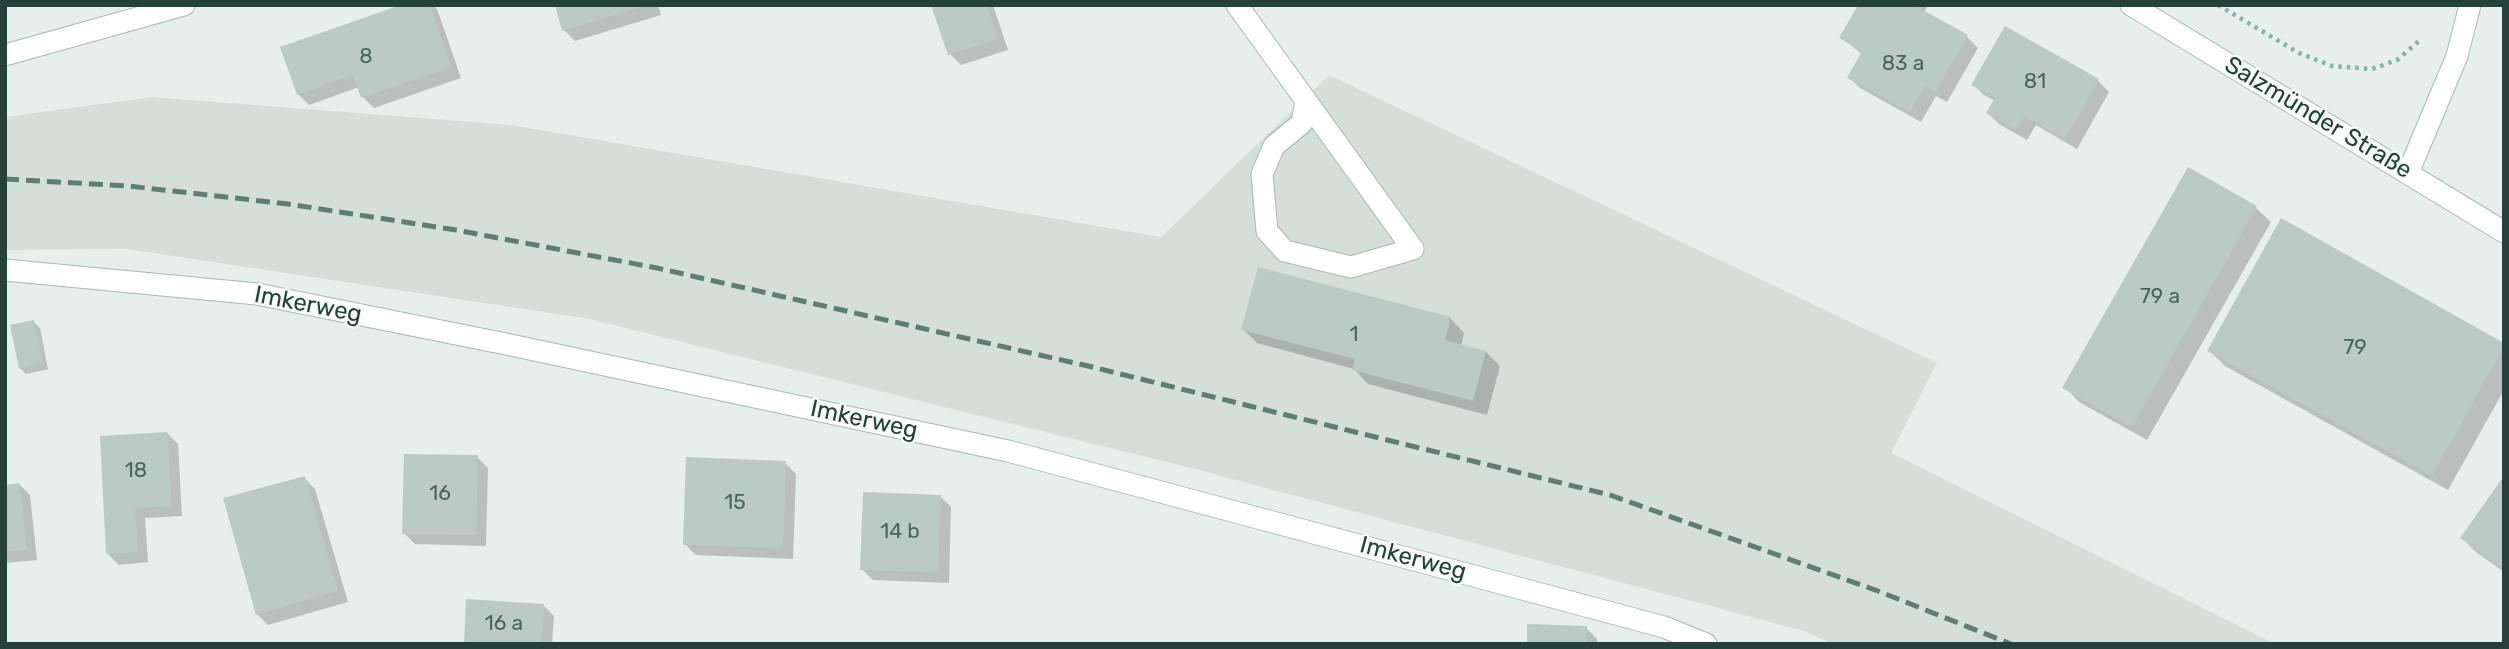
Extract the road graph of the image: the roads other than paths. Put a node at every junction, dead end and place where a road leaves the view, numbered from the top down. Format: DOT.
graph roads {
  1 [pos="184,5"];
  2 [pos="1237,5"];
  3 [pos="2131,5"];
  4 [pos="2470,5"];
  5 [pos="5,55"];
  6 [pos="1306,101"];
  7 [pos="2408,173"];
  8 [pos="2504,232"];
  9 [pos="5,270"];
  10 [pos="1706,644"];
  1 -- 5 [label="street"];
  2 -- 6 [label="street"];
  3 -- 7 [label="street, Salzmünder Straße"];
  4 -- 7 [label="street"];
  6 -- 6 [label="street"];
  7 -- 8 [label="street, Salzmünder Straße"];
  9 -- 10 [label="street, Imkerweg"];
}
